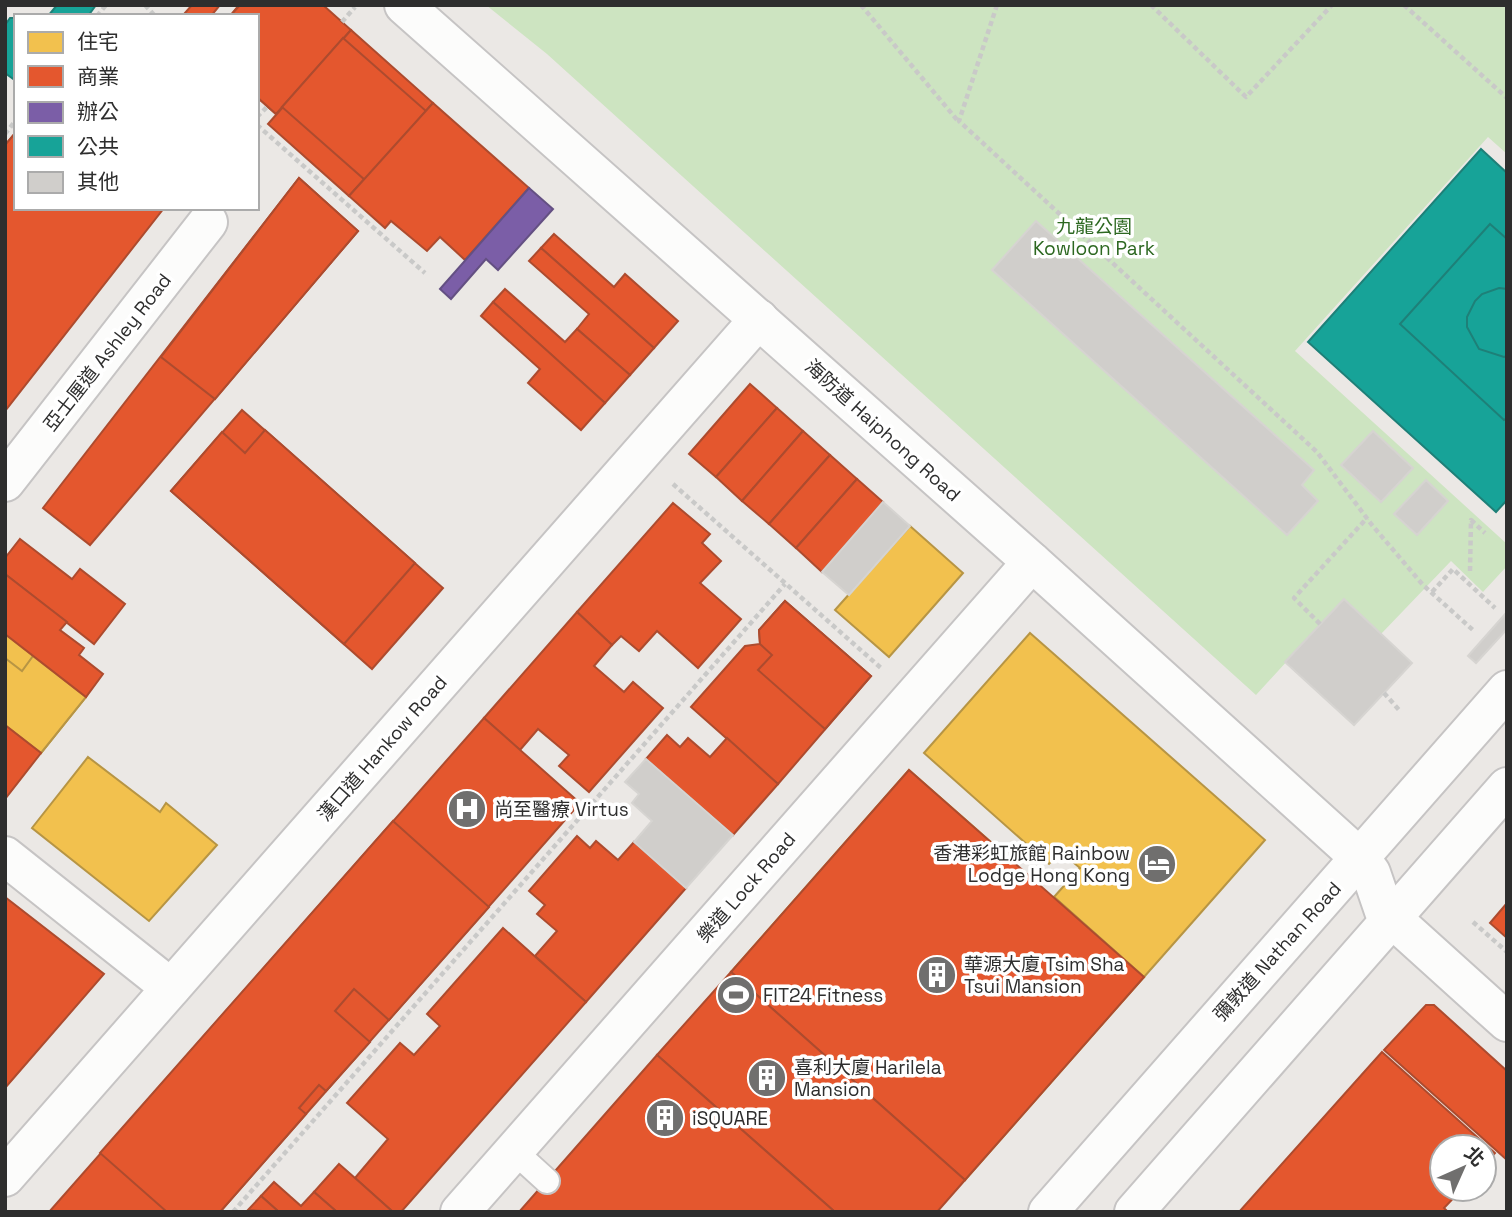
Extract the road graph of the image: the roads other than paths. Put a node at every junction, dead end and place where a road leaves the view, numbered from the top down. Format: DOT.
graph roads {
  1 [pos="404,5"];
  2 [pos="208,222"];
  3 [pos="759,319"];
  4 [pos="5,481"];
  5 [pos="1032,562"];
  6 [pos="1507,690"];
  7 [pos="1507,787"];
  8 [pos="5,856"];
  9 [pos="1360,858"];
  10 [pos="1390,917"];
  11 [pos="171,988"];
  12 [pos="1507,1022"];
  13 [pos="514,1151"];
  14 [pos="5,1177"];
  15 [pos="547,1181"];
  16 [pos="460,1212"];
  17 [pos="1048,1212"];
  18 [pos="1134,1212"];
  1 -- 3 [label="street, 海防道 Haiphong Road"];
  2 -- 4 [label="street, 亞士厘道 Ashley Road"];
  3 -- 5 [label="street, 海防道 Haiphong Road"];
  3 -- 11 [label="street, 漢口道 Hankow Road"];
  5 -- 9 [label="street, 海防道 Haiphong Road"];
  5 -- 13 [label="street, 樂道 Lock Road"];
  6 -- 9 [label="street, 彌敦道 Nathan Road"];
  7 -- 10 [label="street"];
  8 -- 11 [label="street"];
  9 -- 10 [label="street"];
  9 -- 17 [label="street, 彌敦道 Nathan Road"];
  10 -- 12 [label="street"];
  10 -- 18 [label="street"];
  11 -- 14 [label="street, 漢口道 Hankow Road"];
  13 -- 15 [label="lane"];
  13 -- 16 [label="street, 樂道 Lock Road"];
}
